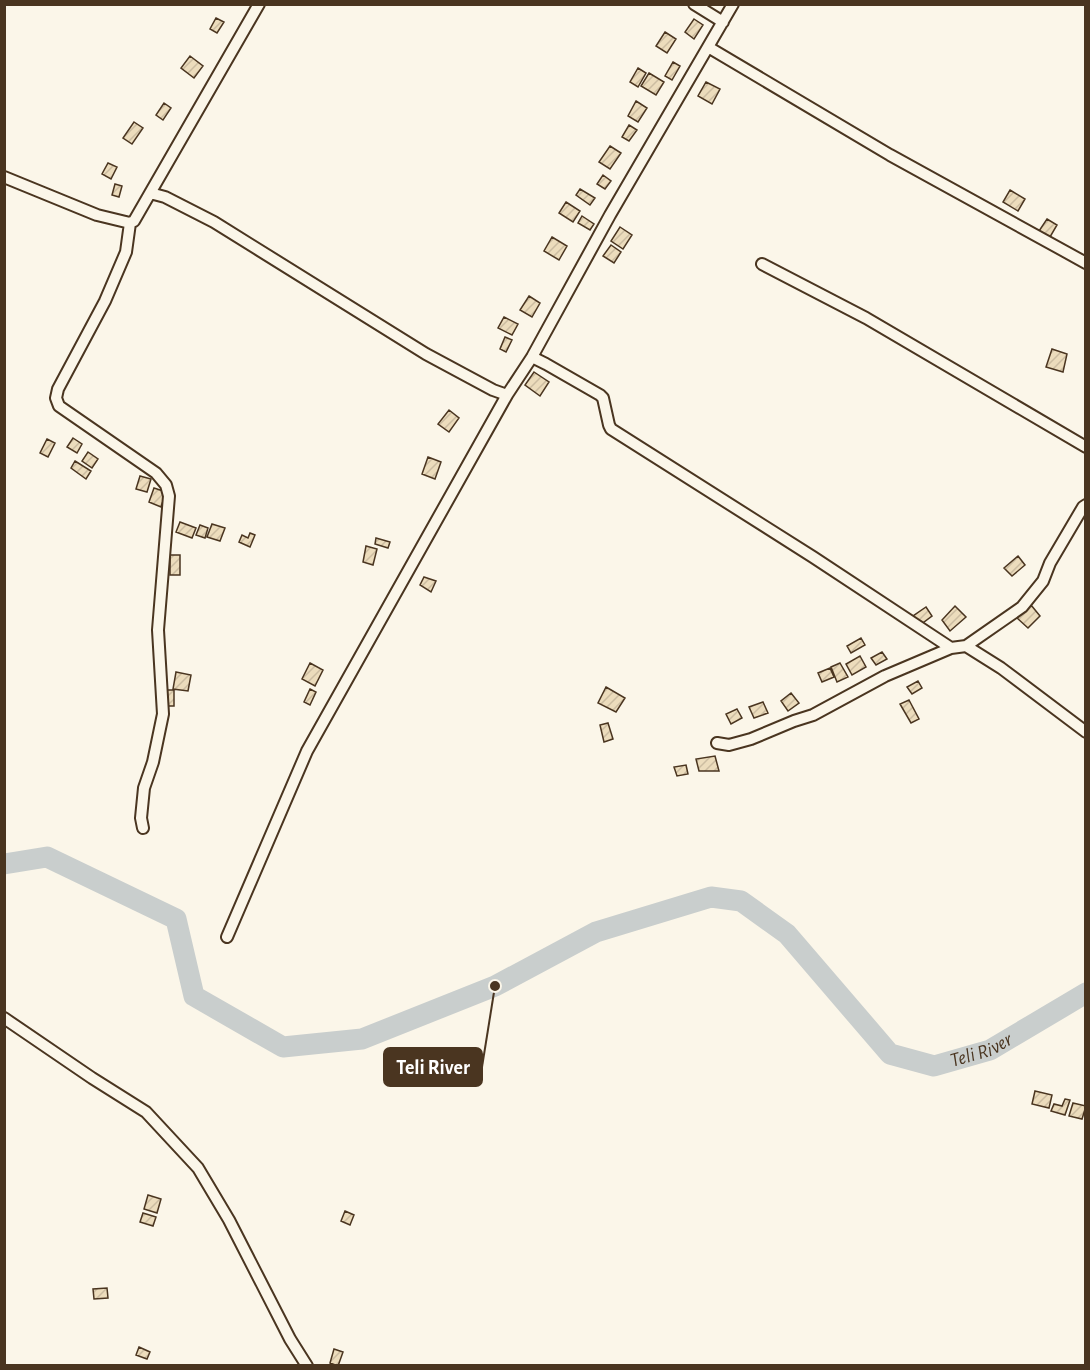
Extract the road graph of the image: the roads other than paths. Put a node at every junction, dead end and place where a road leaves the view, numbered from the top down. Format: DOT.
graph roads {
  1 [pos="259,4"];
  2 [pos="694,4"];
  3 [pos="733,4"];
  4 [pos="723,22"];
  5 [pos="708,47"];
  6 [pos="4,177"];
  7 [pos="150,193"];
  8 [pos="130,223"];
  9 [pos="1086,263"];
  10 [pos="762,264"];
  11 [pos="532,357"];
  12 [pos="507,395"];
  13 [pos="1086,447"];
  14 [pos="1086,505"];
  15 [pos="966,646"];
  16 [pos="951,648"];
  17 [pos="1086,732"];
  18 [pos="717,743"];
  19 [pos="143,828"];
  20 [pos="227,937"];
  21 [pos="4,1018"];
  22 [pos="307,1365"];
  1 -- 7 [label="street"];
  2 -- 4 [label="street"];
  3 -- 4 [label="street"];
  4 -- 5 [label="street"];
  5 -- 9 [label="street"];
  5 -- 11 [label="street"];
  6 -- 8 [label="street"];
  7 -- 8 [label="street"];
  7 -- 12 [label="street"];
  8 -- 19 [label="street"];
  10 -- 13 [label="street"];
  11 -- 12 [label="street"];
  11 -- 16 [label="street"];
  12 -- 20 [label="street"];
  14 -- 15 [label="street"];
  15 -- 16 [label="street"];
  15 -- 17 [label="street"];
  16 -- 18 [label="street"];
  21 -- 22 [label="street"];
}
